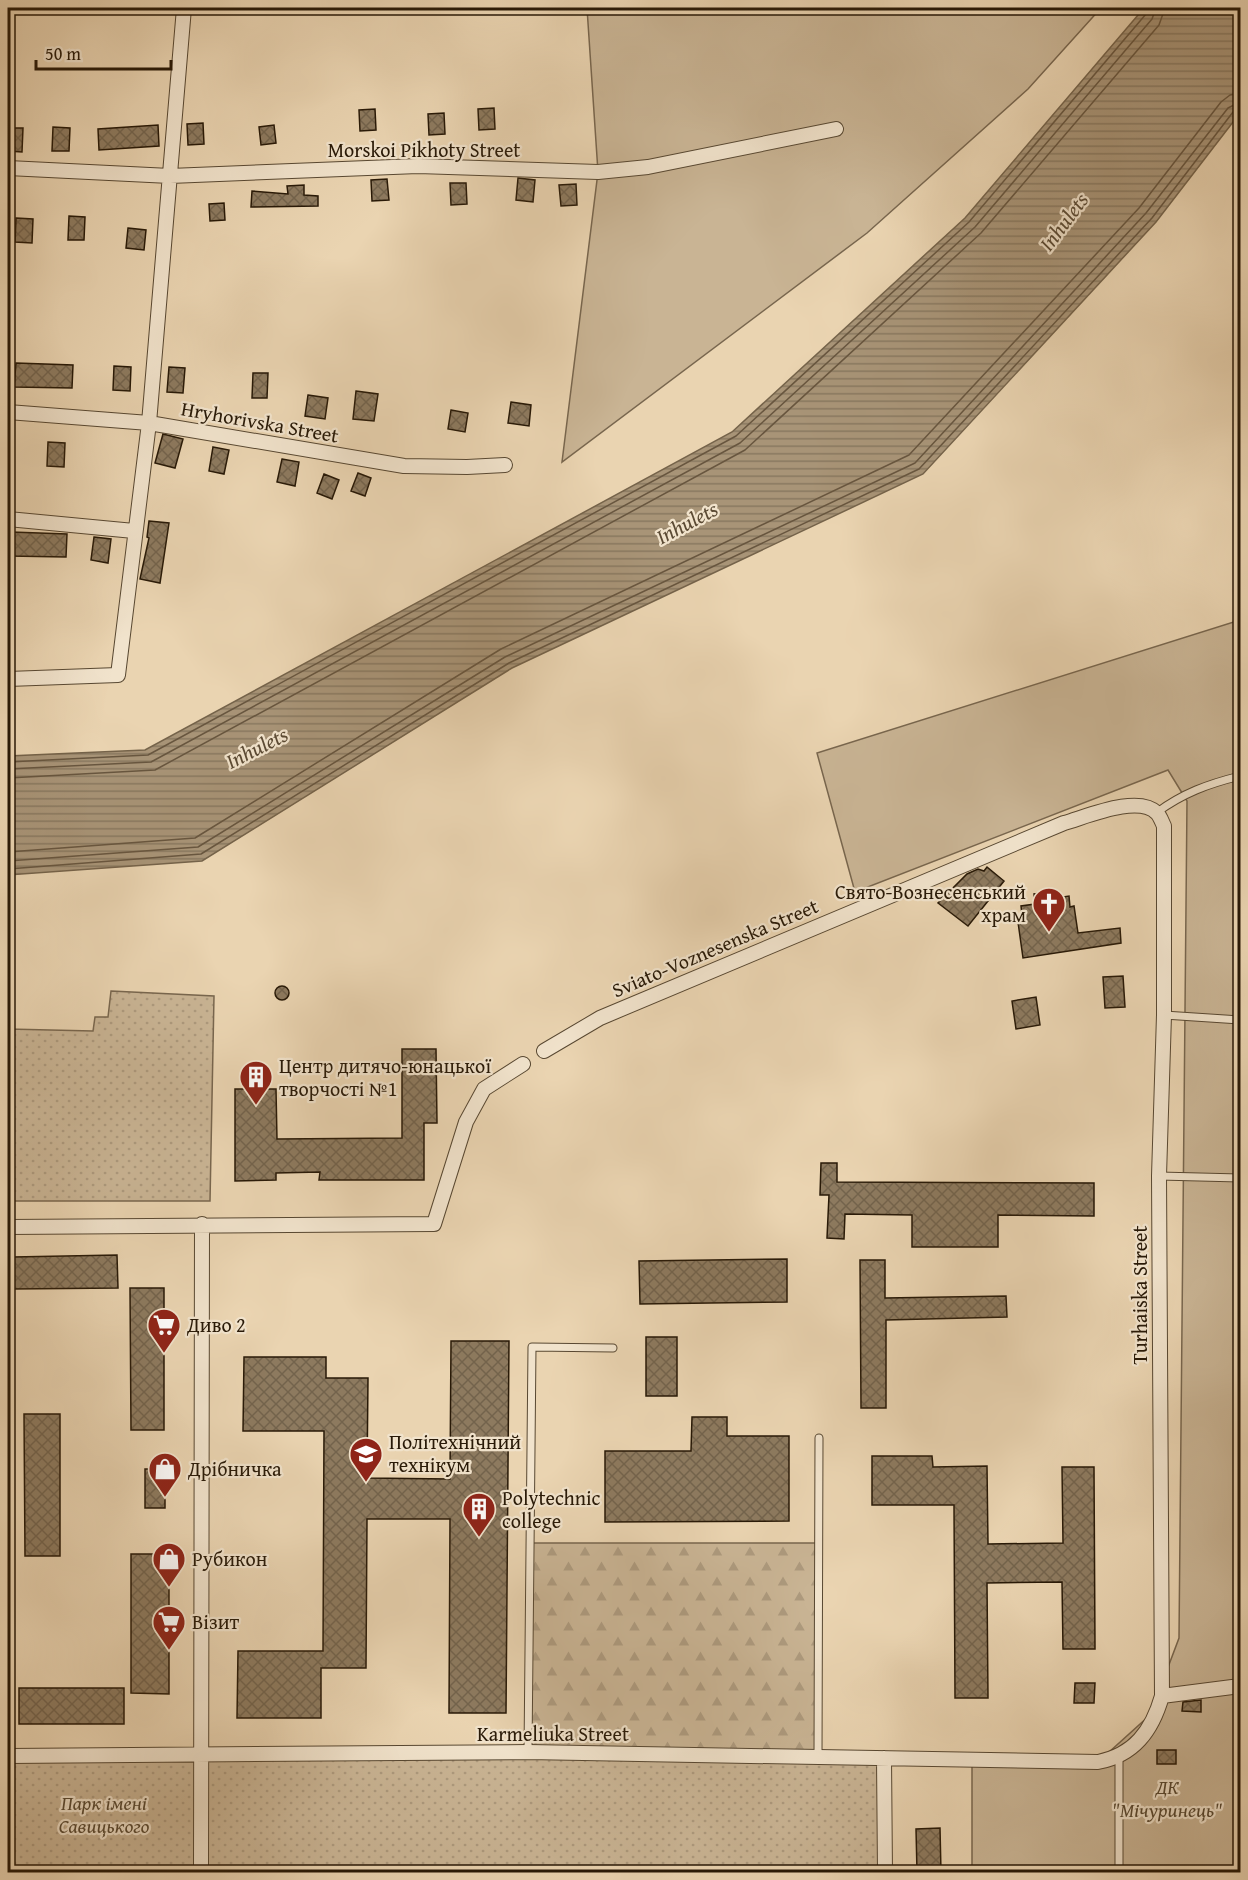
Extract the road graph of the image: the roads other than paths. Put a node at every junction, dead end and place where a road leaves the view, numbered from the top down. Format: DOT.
graph roads {
  1 [pos="184,8"];
  2 [pos="836,129"];
  3 [pos="8,168"];
  4 [pos="170,176"];
  5 [pos="8,412"];
  6 [pos="149,423"];
  7 [pos="505,465"];
  8 [pos="8,519"];
  9 [pos="134,531"];
  10 [pos="8,679"];
  11 [pos="1240,776"];
  12 [pos="1156,813"];
  13 [pos="1164,1015"];
  14 [pos="1240,1020"];
  15 [pos="544,1052"];
  16 [pos="523,1064"];
  17 [pos="1159,1176"];
  18 [pos="1240,1178"];
  19 [pos="202,1224"];
  20 [pos="8,1227"];
  21 [pos="614,1348"];
  22 [pos="819,1438"];
  23 [pos="1240,1686"];
  24 [pos="1162,1696"];
  25 [pos="528,1752"];
  26 [pos="8,1756"];
  27 [pos="200,1756"];
  28 [pos="818,1757"];
  29 [pos="884,1758"];
  30 [pos="1119,1758"];
  31 [pos="201,1872"];
  32 [pos="885,1872"];
  33 [pos="1119,1872"];
  1 -- 4 [label="street"];
  2 -- 4 [label="street, Morskoi Pikhoty Street"];
  3 -- 4 [label="street, Morskoi Pikhoty Street"];
  4 -- 6 [label="street"];
  5 -- 6 [label="street, Hryhorivska Street"];
  6 -- 7 [label="street, Hryhorivska Street"];
  6 -- 9 [label="street"];
  8 -- 9 [label="street"];
  9 -- 10 [label="street"];
  11 -- 12 [label="lane"];
  12 -- 13 [label="street, Turhaiska Street"];
  12 -- 15 [label="street, Sviato-Voznesenska Street"];
  13 -- 14 [label="lane"];
  13 -- 17 [label="street, Turhaiska Street"];
  16 -- 19 [label="street"];
  17 -- 18 [label="lane"];
  17 -- 24 [label="street, Turhaiska Street"];
  19 -- 20 [label="street"];
  19 -- 27 [label="street"];
  21 -- 25 [label="lane"];
  22 -- 28 [label="lane"];
  23 -- 24 [label="street"];
  24 -- 30 [label="street, Turhaiska Street"];
  25 -- 27 [label="street, Karmeliuka Street"];
  25 -- 28 [label="street, Karmeliuka Street"];
  26 -- 27 [label="street, Karmeliuka Street"];
  27 -- 31 [label="street"];
  28 -- 29 [label="street, Karmeliuka Street"];
  29 -- 30 [label="street, Karmeliuka Street"];
  29 -- 32 [label="street"];
  30 -- 33 [label="lane"];
}
